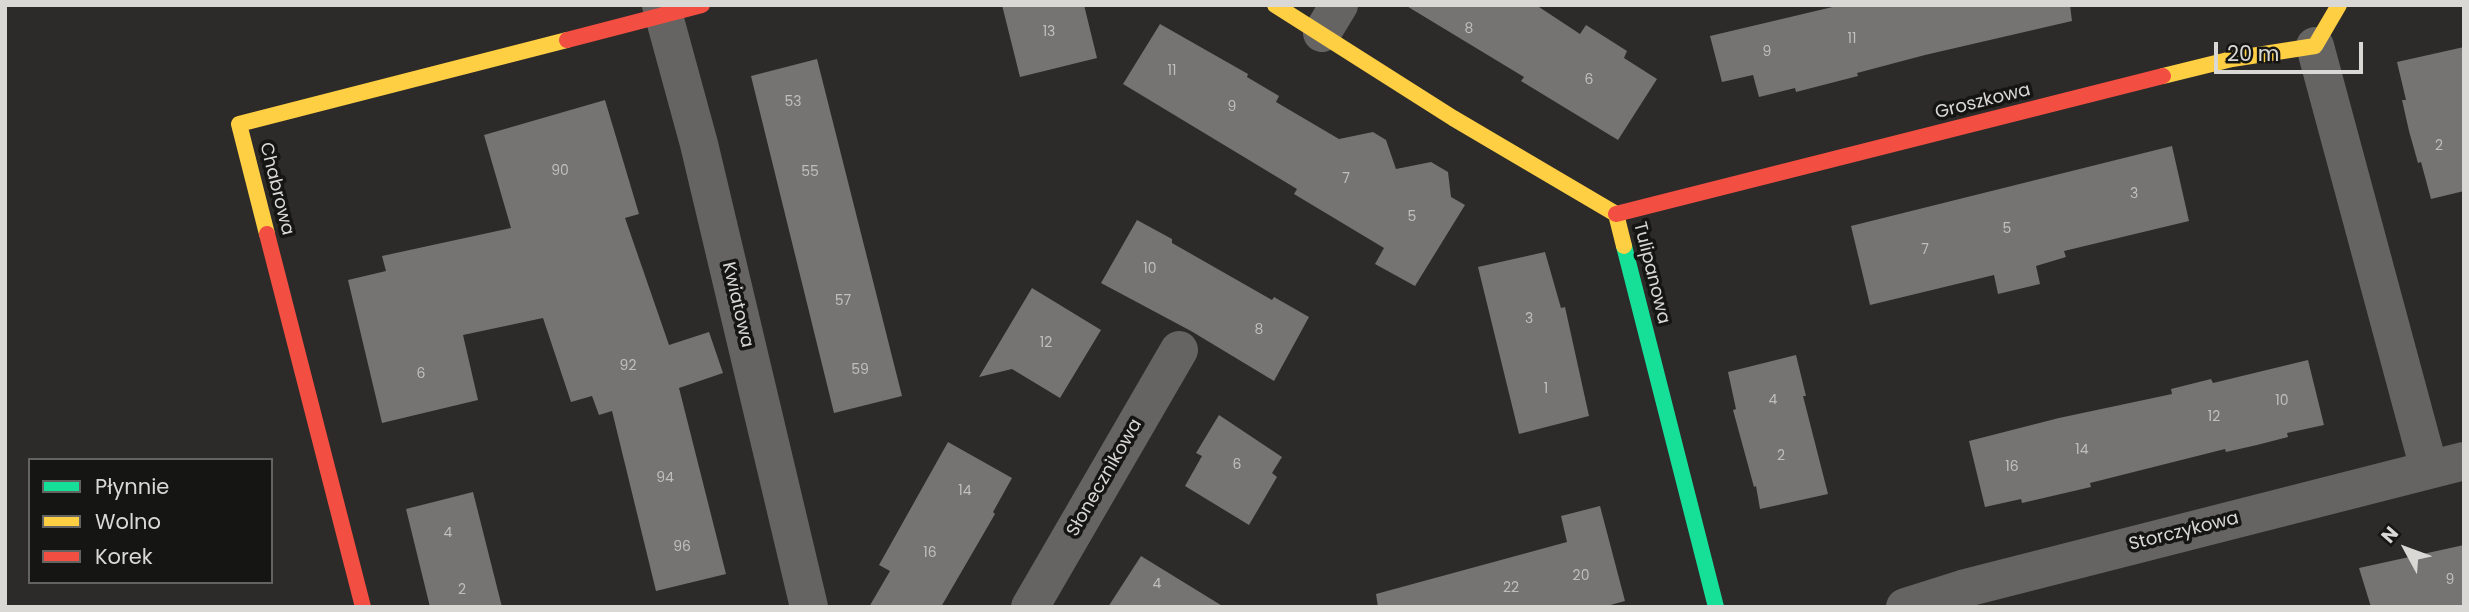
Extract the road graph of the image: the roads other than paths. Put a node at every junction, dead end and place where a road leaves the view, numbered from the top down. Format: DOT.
graph roads {
  1 [pos="702,5"];
  2 [pos="1275,5"];
  3 [pos="2339,5"];
  4 [pos="662,10"];
  5 [pos="1330,19"];
  6 [pos="2315,46"];
  7 [pos="1616,214"];
  8 [pos="1180,350"];
  9 [pos="2446,465"];
  10 [pos="363,607"];
  11 [pos="809,607"];
  12 [pos="1030,607"];
  13 [pos="1716,607"];
  14 [pos="1905,607"];
  1 -- 4 [label="street"];
  2 -- 5 [label="street, Tulipanowa"];
  3 -- 6 [label="street"];
  4 -- 10 [label="street, Chabrowa"];
  4 -- 11 [label="street, Kwiatowa"];
  5 -- 7 [label="street, Tulipanowa"];
  6 -- 7 [label="street, Groszkowa"];
  6 -- 9 [label="street"];
  7 -- 13 [label="street, Tulipanowa"];
  8 -- 12 [label="street, Słonecznikowa"];
  9 -- 14 [label="street, Storczykowa"];
}
